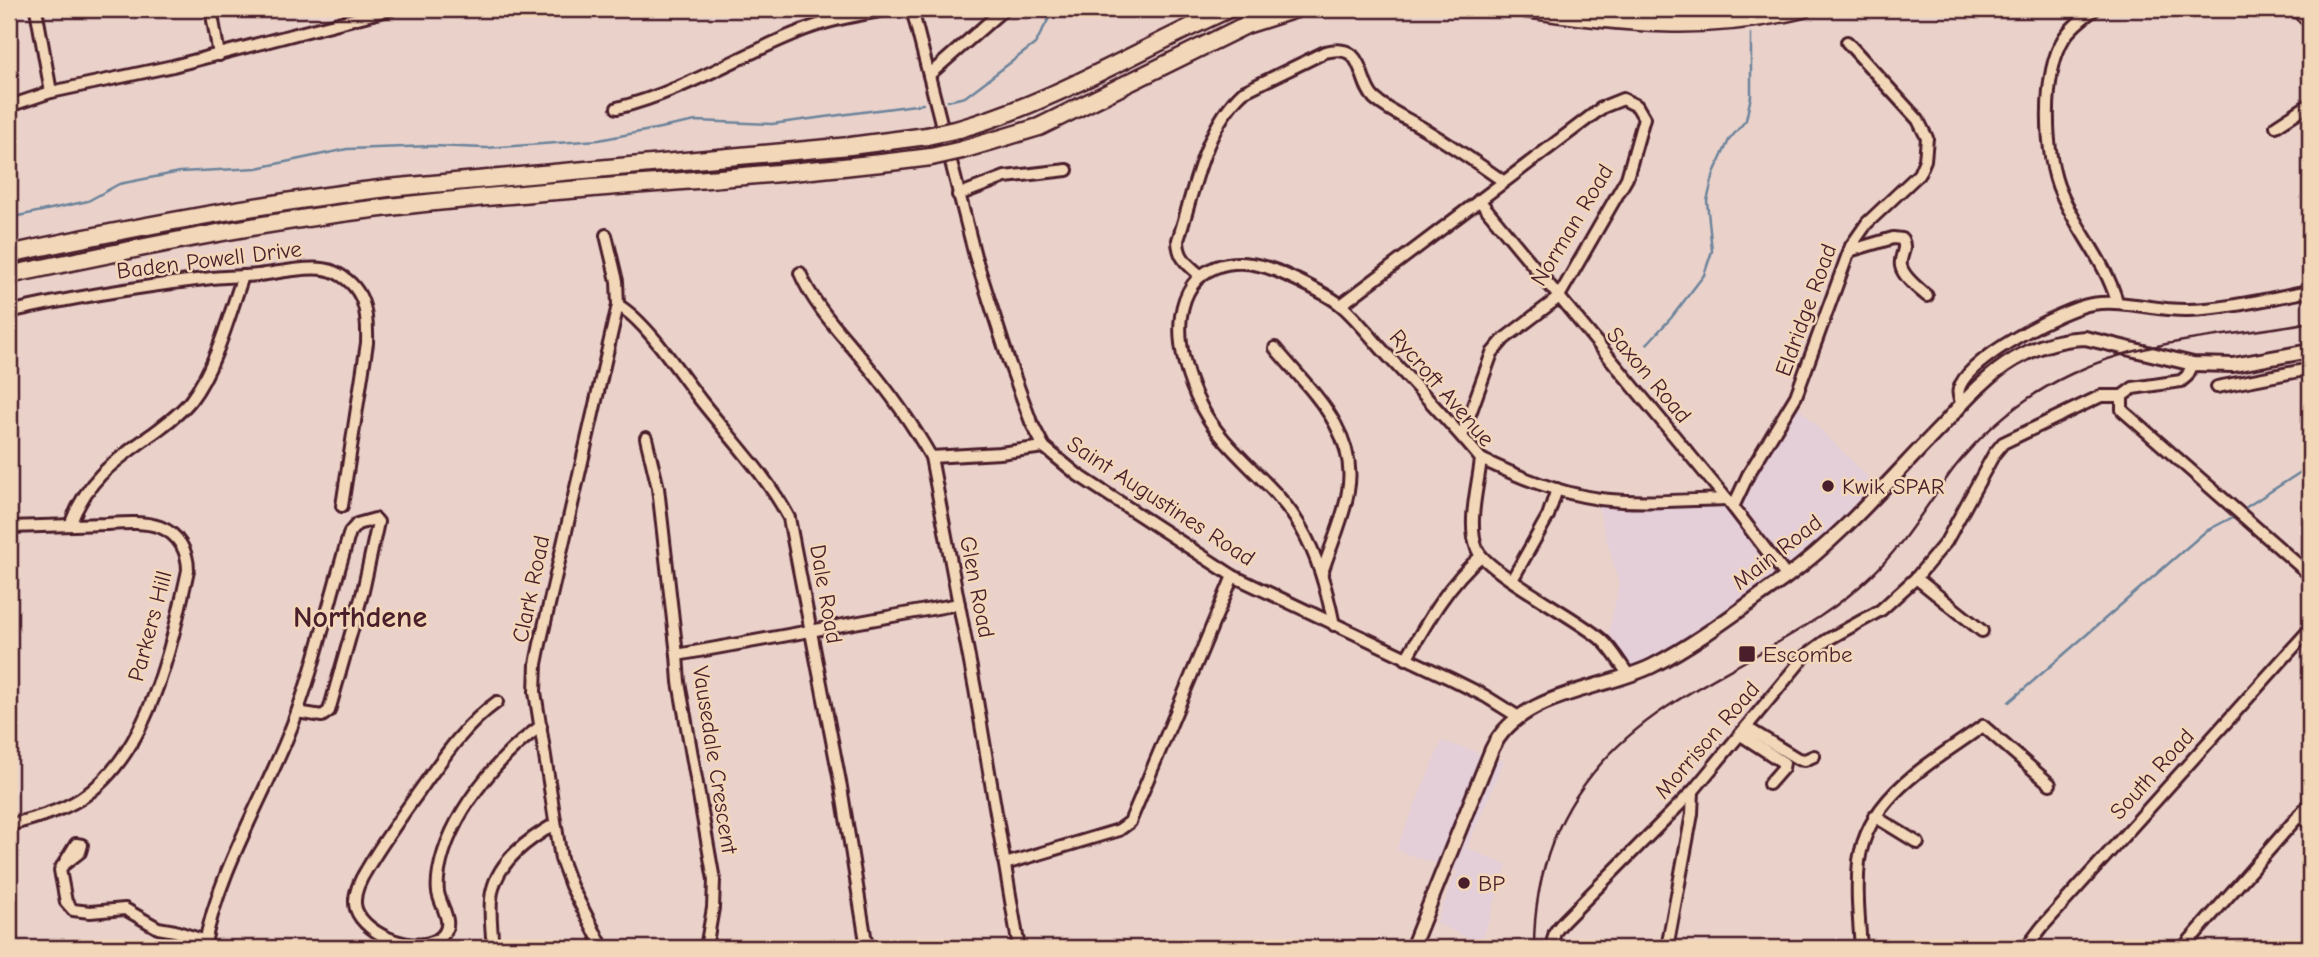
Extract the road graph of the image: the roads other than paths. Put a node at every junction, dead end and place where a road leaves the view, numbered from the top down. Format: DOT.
graph roads {
  1 [pos="36,9"];
  2 [pos="211,9"];
  3 [pos="392,9"];
  4 [pos="891,9"];
  5 [pos="912,9"];
  6 [pos="1004,9"];
  7 [pos="1229,9"];
  8 [pos="1296,9"];
  9 [pos="1526,9"];
  10 [pos="1803,9"];
  11 [pos="2095,9"];
  12 [pos="2295,9"];
  13 [pos="2310,23"];
  14 [pos="1847,42"];
  15 [pos="219,55"];
  16 [pos="930,74"];
  17 [pos="51,92"];
  18 [pos="9,106"];
  19 [pos="2306,107"];
  20 [pos="617,108"];
  21 [pos="2310,121"];
  22 [pos="2276,126"];
  23 [pos="1479,164"];
  24 [pos="1068,170"];
  25 [pos="1503,181"];
  26 [pos="1489,192"];
  27 [pos="958,195"];
  28 [pos="1479,200"];
  29 [pos="606,235"];
  30 [pos="1849,251"];
  31 [pos="9,254"];
  32 [pos="800,273"];
  33 [pos="9,275"];
  34 [pos="243,276"];
  35 [pos="1201,276"];
  36 [pos="2310,291"];
  37 [pos="1927,296"];
  38 [pos="1558,298"];
  39 [pos="2117,302"];
  40 [pos="618,305"];
  41 [pos="1341,305"];
  42 [pos="9,312"];
  43 [pos="1275,348"];
  44 [pos="2310,351"];
  45 [pos="2193,364"];
  46 [pos="2310,369"];
  47 [pos="2217,387"];
  48 [pos="2122,396"];
  49 [pos="1962,404"];
  50 [pos="1462,436"];
  51 [pos="646,438"];
  52 [pos="1044,447"];
  53 [pos="931,457"];
  54 [pos="1481,459"];
  55 [pos="1557,489"];
  56 [pos="1729,503"];
  57 [pos="342,506"];
  58 [pos="69,525"];
  59 [pos="9,527"];
  60 [pos="1481,556"];
  61 [pos="1322,573"];
  62 [pos="2310,575"];
  63 [pos="1233,576"];
  64 [pos="1787,577"];
  65 [pos="1916,578"];
  66 [pos="1512,580"];
  67 [pos="960,604"];
  68 [pos="1334,625"];
  69 [pos="2310,629"];
  70 [pos="811,630"];
  71 [pos="1982,631"];
  72 [pos="677,655"];
  73 [pos="1406,659"];
  74 [pos="1628,674"];
  75 [pos="497,702"];
  76 [pos="297,712"];
  77 [pos="1517,716"];
  78 [pos="541,726"];
  79 [pos="1744,732"];
  80 [pos="1814,756"];
  81 [pos="2050,783"];
  82 [pos="1769,784"];
  83 [pos="1693,791"];
  84 [pos="2310,803"];
  85 [pos="2300,815"];
  86 [pos="1874,816"];
  87 [pos="555,824"];
  88 [pos="2310,824"];
  89 [pos="9,825"];
  90 [pos="1918,843"];
  91 [pos="1005,864"];
  92 [pos="62,866"];
  93 [pos="492,937"];
  94 [pos="205,945"];
  95 [pos="603,948"];
  96 [pos="706,948"];
  97 [pos="867,948"];
  98 [pos="1019,948"];
  99 [pos="1412,948"];
  100 [pos="1551,948"];
  101 [pos="1667,948"];
  102 [pos="1861,948"];
  103 [pos="2026,948"];
  104 [pos="2183,948"];
  1 -- 17 [label="street"];
  2 -- 15 [label="street"];
  3 -- 15 [label="street"];
  4 -- 20 [label="street"];
  5 -- 16 [label="street, Saint Augustines Road"];
  6 -- 16 [label="street"];
  7 -- 31 [label="highway, bridge"];
  8 -- 33 [label="highway, bridge"];
  9 -- 10 [label="highway"];
  11 -- 39 [label="street"];
  12 -- 13 [label="street"];
  14 -- 30 [label="street, Eldridge Road"];
  15 -- 17 [label="street"];
  16 -- 27 [label="street, Saint Augustines Road"];
  17 -- 18 [label="street"];
  19 -- 21 [label="street"];
  19 -- 22 [label="street"];
  23 -- 25 [label="street"];
  23 -- 26 [label="street"];
  23 -- 35 [label="street"];
  24 -- 27 [label="street"];
  25 -- 26 [label="street"];
  25 -- 38 [label="street, Norman Road"];
  26 -- 28 [label="street"];
  27 -- 52 [label="street, Saint Augustines Road"];
  28 -- 38 [label="street, Saxon Road"];
  28 -- 41 [label="street"];
  29 -- 40 [label="street, Clark Road"];
  30 -- 37 [label="street"];
  30 -- 56 [label="street, Eldridge Road"];
  32 -- 53 [label="street, Glen Road"];
  34 -- 42 [label="street, Baden Powell Drive"];
  34 -- 57 [label="street, Baden Powell Drive"];
  34 -- 58 [label="street"];
  35 -- 41 [label="street, Rycroft Avenue"];
  35 -- 61 [label="street"];
  36 -- 39 [label="street"];
  38 -- 50 [label="street, Norman Road"];
  38 -- 56 [label="street, Saxon Road"];
  39 -- 49 [label="street"];
  40 -- 70 [label="street, Dale Road"];
  40 -- 78 [label="street, Clark Road"];
  41 -- 50 [label="street, Rycroft Avenue"];
  43 -- 61 [label="street"];
  44 -- 45 [label="main road, Main Road"];
  45 -- 48 [label="street, Morrison Road"];
  45 -- 49 [label="main road, Main Road"];
  46 -- 47 [label="street"];
  48 -- 62 [label="street"];
  48 -- 65 [label="street, Morrison Road"];
  49 -- 64 [label="main road, Main Road"];
  50 -- 54 [label="street, Rycroft Avenue"];
  51 -- 72 [label="street"];
  52 -- 53 [label="street"];
  52 -- 63 [label="street, Saint Augustines Road"];
  53 -- 67 [label="street, Glen Road"];
  54 -- 55 [label="street"];
  54 -- 60 [label="street, Rycroft Avenue"];
  55 -- 56 [label="street"];
  55 -- 66 [label="street"];
  56 -- 64 [label="street, Saxon Road"];
  58 -- 59 [label="street, Parkers Hill"];
  58 -- 89 [label="street, Parkers Hill"];
  60 -- 66 [label="street"];
  60 -- 73 [label="street"];
  61 -- 68 [label="street"];
  63 -- 68 [label="street, Saint Augustines Road"];
  63 -- 91 [label="street"];
  64 -- 74 [label="main road, Main Road"];
  65 -- 71 [label="street"];
  65 -- 79 [label="street, Morrison Road"];
  66 -- 74 [label="street"];
  67 -- 70 [label="street, Vausedale Crescent"];
  67 -- 91 [label="street, Glen Road"];
  68 -- 73 [label="street, Saint Augustines Road"];
  69 -- 103 [label="street, South Road"];
  70 -- 72 [label="street, Vausedale Crescent"];
  70 -- 97 [label="street, Dale Road"];
  72 -- 96 [label="street, Vausedale Crescent"];
  73 -- 77 [label="street, Saint Augustines Road"];
  74 -- 77 [label="main road, Main Road"];
  75 -- 78 [label="street"];
  76 -- 76 [label="street"];
  76 -- 94 [label="street"];
  77 -- 99 [label="main road, Main Road"];
  78 -- 87 [label="street, Clark Road"];
  79 -- 80 [label="street"];
  79 -- 82 [label="street"];
  79 -- 83 [label="street, Morrison Road"];
  81 -- 86 [label="street"];
  83 -- 100 [label="street, Morrison Road"];
  83 -- 101 [label="street"];
  84 -- 85 [label="street"];
  85 -- 88 [label="street"];
  85 -- 104 [label="street"];
  86 -- 90 [label="street"];
  86 -- 102 [label="street"];
  87 -- 93 [label="street"];
  87 -- 95 [label="street, Clark Road"];
  91 -- 98 [label="street, Glen Road"];
  92 -- 94 [label="street"];
}
